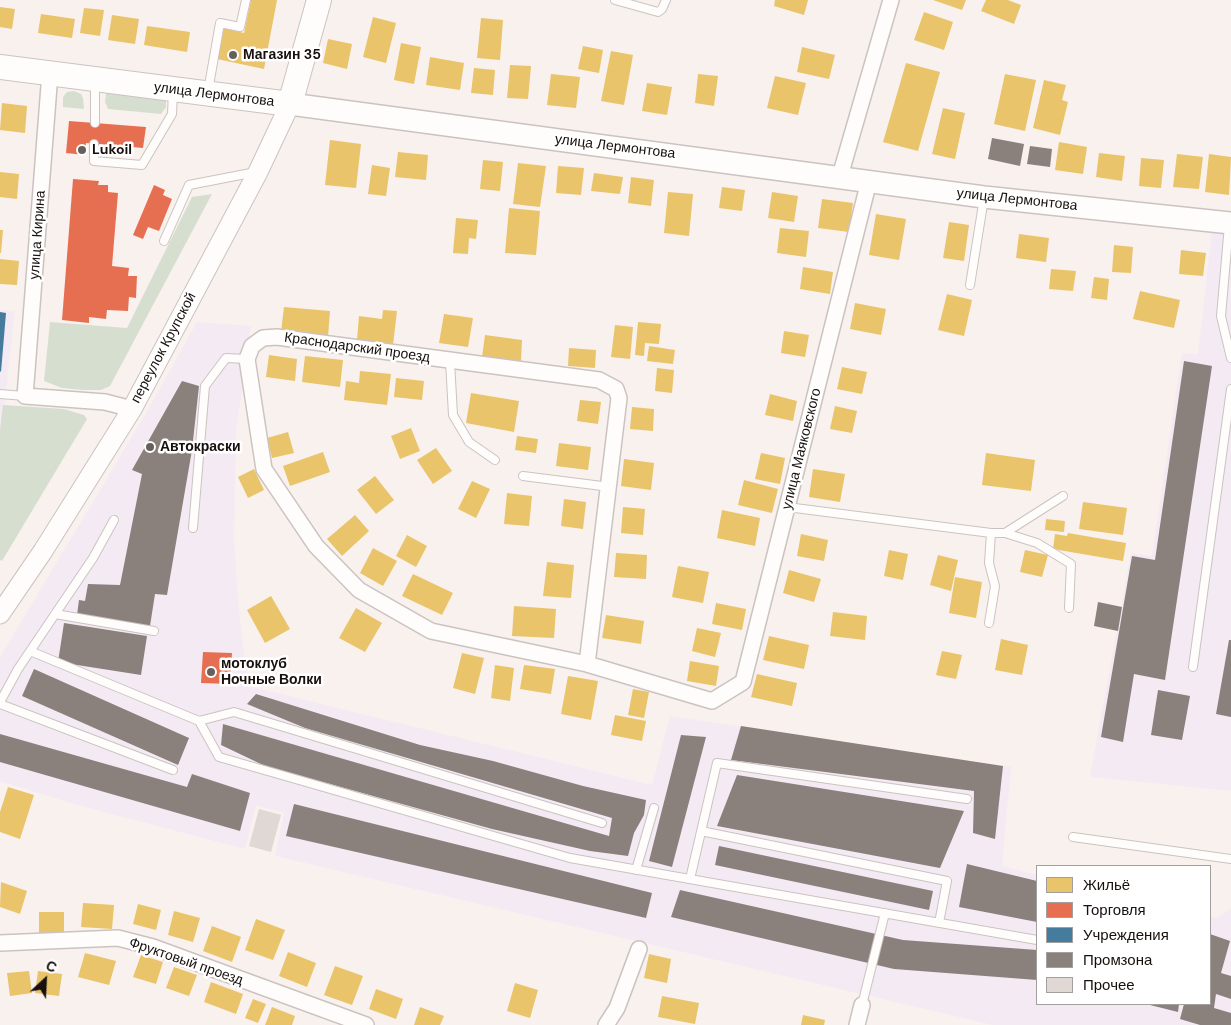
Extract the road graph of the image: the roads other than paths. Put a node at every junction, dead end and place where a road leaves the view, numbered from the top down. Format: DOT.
graph roads {
  1 [pos="246,0"];
  2 [pos="319,0"];
  3 [pos="616,0"];
  4 [pos="666,0"];
  5 [pos="892,0"];
  6 [pos="0,67"];
  7 [pos="50,73"];
  8 [pos="95,79"];
  9 [pos="173,89"];
  10 [pos="207,93"];
  11 [pos="290,104"];
  12 [pos="95,123"];
  13 [pos="94,144"];
  14 [pos="258,172"];
  15 [pos="840,176"];
  16 [pos="869,181"];
  17 [pos="984,196"];
  18 [pos="1230,223"];
  19 [pos="164,241"];
  20 [pos="970,285"];
  21 [pos="1231,358"];
  22 [pos="247,359"];
  23 [pos="450,361"];
  24 [pos="1231,389"];
  25 [pos="0,394"];
  26 [pos="25,396"];
  27 [pos="132,409"];
  28 [pos="495,460"];
  29 [pos="523,476"];
  30 [pos="610,487"];
  31 [pos="1063,496"];
  32 [pos="787,507"];
  33 [pos="114,520"];
  34 [pos="193,528"];
  35 [pos="991,533"];
  36 [pos="1005,533"];
  37 [pos="1070,608"];
  38 [pos="0,614"];
  39 [pos="55,614"];
  40 [pos="989,624"];
  41 [pos="154,631"];
  42 [pos="30,651"];
  43 [pos="587,664"];
  44 [pos="1193,667"];
  45 [pos="0,703"];
  46 [pos="199,721"];
  47 [pos="172,770"];
  48 [pos="967,799"];
  49 [pos="654,808"];
  50 [pos="602,822"];
  51 [pos="701,831"];
  52 [pos="1072,837"];
  53 [pos="1231,859"];
  54 [pos="636,870"];
  55 [pos="690,879"];
  56 [pos="885,913"];
  57 [pos="939,923"];
  58 [pos="1036,940"];
  59 [pos="0,943"];
  60 [pos="639,949"];
  61 [pos="862,1005"];
  62 [pos="366,1025"];
  63 [pos="606,1025"];
  64 [pos="857,1025"];
  1 -- 10 [label="lane"];
  2 -- 11 [label="main road"];
  3 -- 4 [label="lane"];
  5 -- 15 [label="street"];
  6 -- 7 [label="main road, улица Лермонтова"];
  7 -- 8 [label="main road, улица Лермонтова"];
  7 -- 26 [label="street, улица Кирина"];
  8 -- 9 [label="main road, улица Лермонтова"];
  8 -- 12 [label="lane"];
  9 -- 10 [label="main road, улица Лермонтова"];
  9 -- 13 [label="lane"];
  10 -- 11 [label="main road, улица Лермонтова"];
  11 -- 14 [label="street, переулок Крупской"];
  11 -- 15 [label="main road, улица Лермонтова"];
  14 -- 19 [label="lane"];
  14 -- 27 [label="street, переулок Крупской"];
  15 -- 16 [label="main road, улица Лермонтова"];
  16 -- 17 [label="main road, улица Лермонтова"];
  16 -- 32 [label="street, улица Маяковского"];
  17 -- 18 [label="main road, улица Лермонтова"];
  17 -- 20 [label="lane"];
  18 -- 21 [label="lane"];
  22 -- 23 [label="street, Краснодарский проезд"];
  22 -- 34 [label="lane"];
  22 -- 43 [label="street"];
  23 -- 28 [label="lane"];
  23 -- 30 [label="street, Краснодарский проезд"];
  24 -- 44 [label="lane"];
  25 -- 26 [label="lane"];
  26 -- 27 [label="street"];
  27 -- 38 [label="street, переулок Крупской"];
  29 -- 30 [label="lane"];
  30 -- 43 [label="street, Краснодарский проезд"];
  31 -- 36 [label="lane"];
  32 -- 35 [label="lane"];
  32 -- 43 [label="street, улица Маяковского"];
  33 -- 39 [label="lane"];
  35 -- 36 [label="lane"];
  35 -- 40 [label="lane"];
  36 -- 37 [label="lane"];
  39 -- 41 [label="lane"];
  39 -- 42 [label="lane"];
  42 -- 45 [label="lane"];
  42 -- 46 [label="lane"];
  45 -- 47 [label="lane"];
  46 -- 50 [label="lane"];
  46 -- 54 [label="lane"];
  48 -- 51 [label="lane"];
  49 -- 54 [label="lane"];
  51 -- 55 [label="lane"];
  51 -- 57 [label="lane"];
  52 -- 53 [label="lane"];
  54 -- 55 [label="lane"];
  55 -- 56 [label="lane"];
  56 -- 57 [label="lane"];
  56 -- 61 [label="lane"];
  57 -- 58 [label="lane"];
  59 -- 62 [label="street, Фруктовый проезд"];
  60 -- 63 [label="street"];
  61 -- 64 [label="street"];
}
